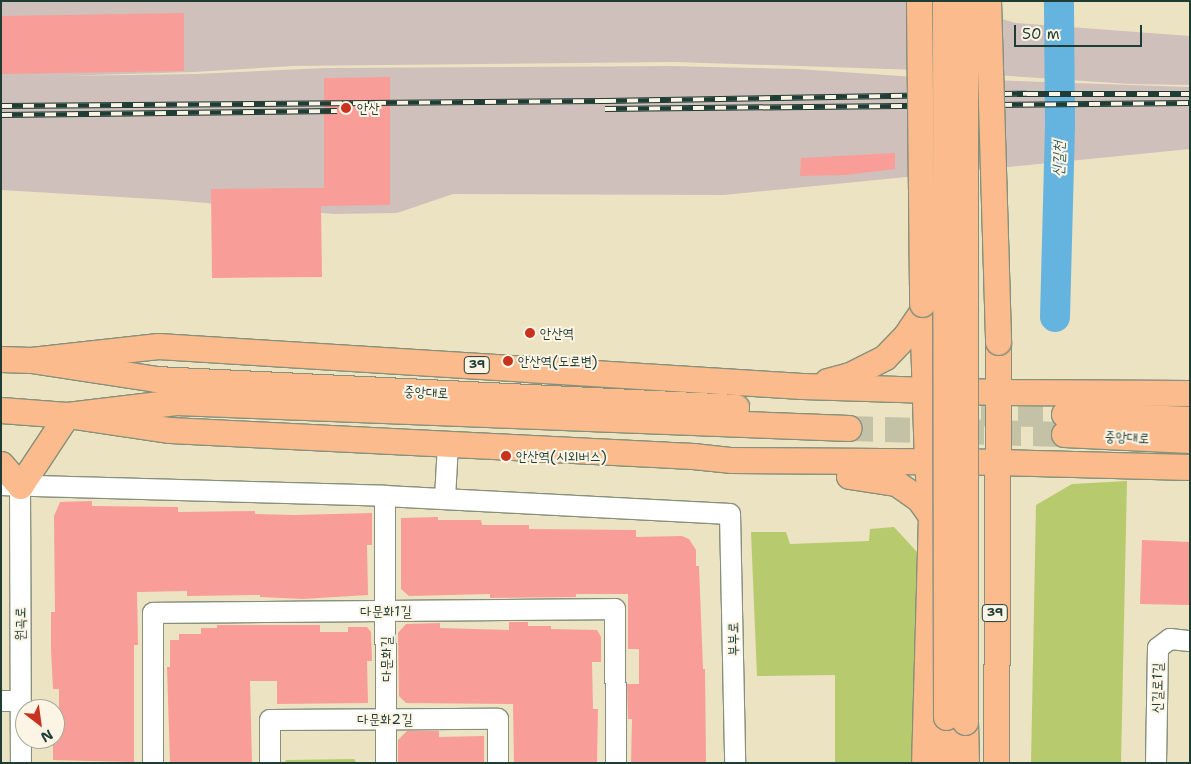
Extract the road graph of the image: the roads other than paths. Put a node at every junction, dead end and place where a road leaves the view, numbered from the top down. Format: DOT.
graph roads {
  1 [pos="920,1"];
  2 [pos="945,1"];
  3 [pos="965,1"];
  4 [pos="988,1"];
  5 [pos="922,308"];
  6 [pos="1,359"];
  7 [pos="30,360"];
  8 [pos="802,386"];
  9 [pos="925,390"];
  10 [pos="996,392"];
  11 [pos="1190,393"];
  12 [pos="1,410"];
  13 [pos="67,416"];
  14 [pos="1190,419"];
  15 [pos="1190,440"];
  16 [pos="448,445"];
  17 [pos="732,460"];
  18 [pos="996,462"];
  19 [pos="927,463"];
  20 [pos="1,464"];
  21 [pos="1190,467"];
  22 [pos="11,485"];
  23 [pos="386,496"];
  24 [pos="445,498"];
  25 [pos="931,516"];
  26 [pos="386,611"];
  27 [pos="1190,641"];
  28 [pos="11,701"];
  29 [pos="955,719"];
  30 [pos="386,720"];
  31 [pos="21,763"];
  32 [pos="153,763"];
  33 [pos="270,763"];
  34 [pos="386,763"];
  35 [pos="498,763"];
  36 [pos="616,763"];
  37 [pos="735,763"];
  38 [pos="924,763"];
  39 [pos="946,763"];
  40 [pos="966,763"];
  41 [pos="996,763"];
  42 [pos="1156,763"];
  1 -- 5 [label="main road, bridge"];
  2 -- 29 [label="main road, bridge"];
  3 -- 29 [label="main road, bridge"];
  4 -- 10 [label="main road, bridge"];
  5 -- 8 [label="main road"];
  5 -- 9 [label="main road"];
  6 -- 7 [label="main road, 중앙대로 / 39"];
  7 -- 8 [label="main road, 39"];
  7 -- 13 [label="main road, 중앙대로"];
  8 -- 9 [label="main road, 39"];
  9 -- 10 [label="main road, 39"];
  9 -- 19 [label="main road"];
  10 -- 11 [label="main road"];
  10 -- 18 [label="main road, 39"];
  12 -- 13 [label="main road"];
  13 -- 17 [label="main road"];
  13 -- 22 [label="main road"];
  14 -- 15 [label="main road, 중앙대로"];
  16 -- 24 [label="street"];
  17 -- 19 [label="main road"];
  17 -- 25 [label="main road"];
  18 -- 19 [label="main road"];
  18 -- 21 [label="main road"];
  18 -- 41 [label="main road, 39"];
  19 -- 25 [label="main road"];
  20 -- 22 [label="main road"];
  22 -- 23 [label="street"];
  22 -- 28 [label="street, 원곡로"];
  23 -- 24 [label="street"];
  23 -- 26 [label="street, 다문화길"];
  24 -- 37 [label="street, 부부로"];
  25 -- 38 [label="main road"];
  26 -- 30 [label="street, 다문화길"];
  26 -- 32 [label="street, 다문화1길"];
  26 -- 36 [label="street, 다문화1길"];
  27 -- 42 [label="street, 신길로1길"];
  28 -- 31 [label="street, 원곡로"];
  29 -- 39 [label="main road"];
  29 -- 40 [label="main road"];
  30 -- 33 [label="street, 다문화2길"];
  30 -- 34 [label="street, 다문화길"];
  30 -- 35 [label="street, 다문화2길"];
}
